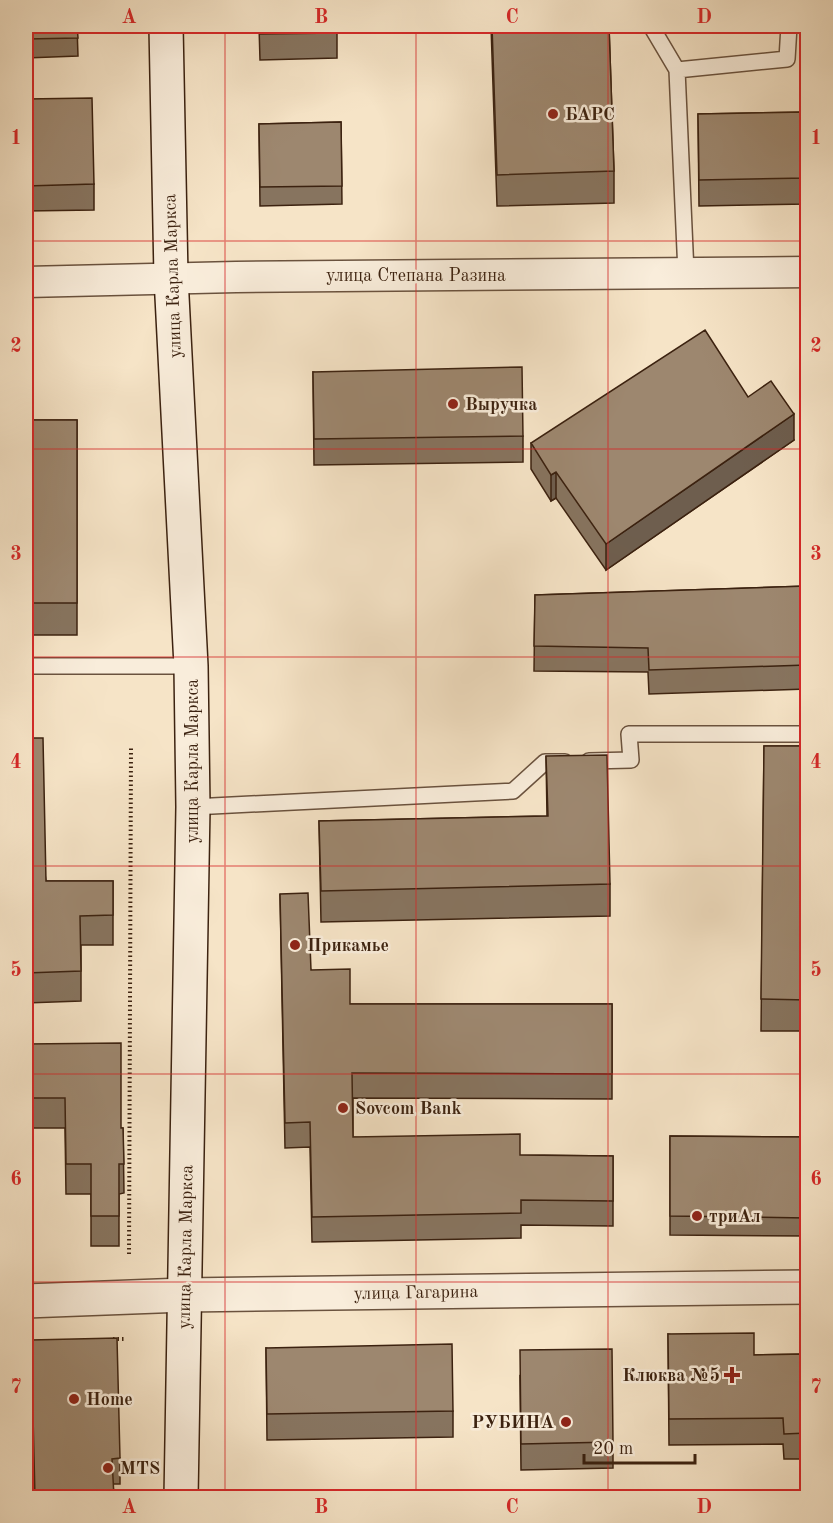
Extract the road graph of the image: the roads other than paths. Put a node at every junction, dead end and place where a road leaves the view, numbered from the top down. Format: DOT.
graph roads {
  1 [pos="165,26"];
  2 [pos="651,26"];
  3 [pos="789,26"];
  4 [pos="677,70"];
  5 [pos="807,272"];
  6 [pos="686,273"];
  7 [pos="171,277"];
  8 [pos="26,282"];
  9 [pos="26,666"];
  10 [pos="191,666"];
  11 [pos="807,734"];
  12 [pos="194,807"];
  13 [pos="807,1287"];
  14 [pos="184,1295"];
  15 [pos="26,1301"];
  16 [pos="181,1497"];
  1 -- 7 [label="main road, улица Карла Маркса"];
  2 -- 4 [label="lane"];
  3 -- 4 [label="lane"];
  4 -- 6 [label="lane"];
  5 -- 6 [label="street, улица Степана Разина"];
  6 -- 7 [label="street, улица Степана Разина"];
  7 -- 8 [label="street, улица Степана Разина"];
  7 -- 10 [label="main road, улица Карла Маркса"];
  9 -- 10 [label="lane"];
  10 -- 12 [label="main road, улица Карла Маркса"];
  11 -- 12 [label="lane"];
  12 -- 14 [label="main road, улица Карла Маркса"];
  13 -- 14 [label="main road, улица Гагарина"];
  14 -- 15 [label="main road, улица Гагарина"];
  14 -- 16 [label="main road, улица Карла Маркса"];
}
